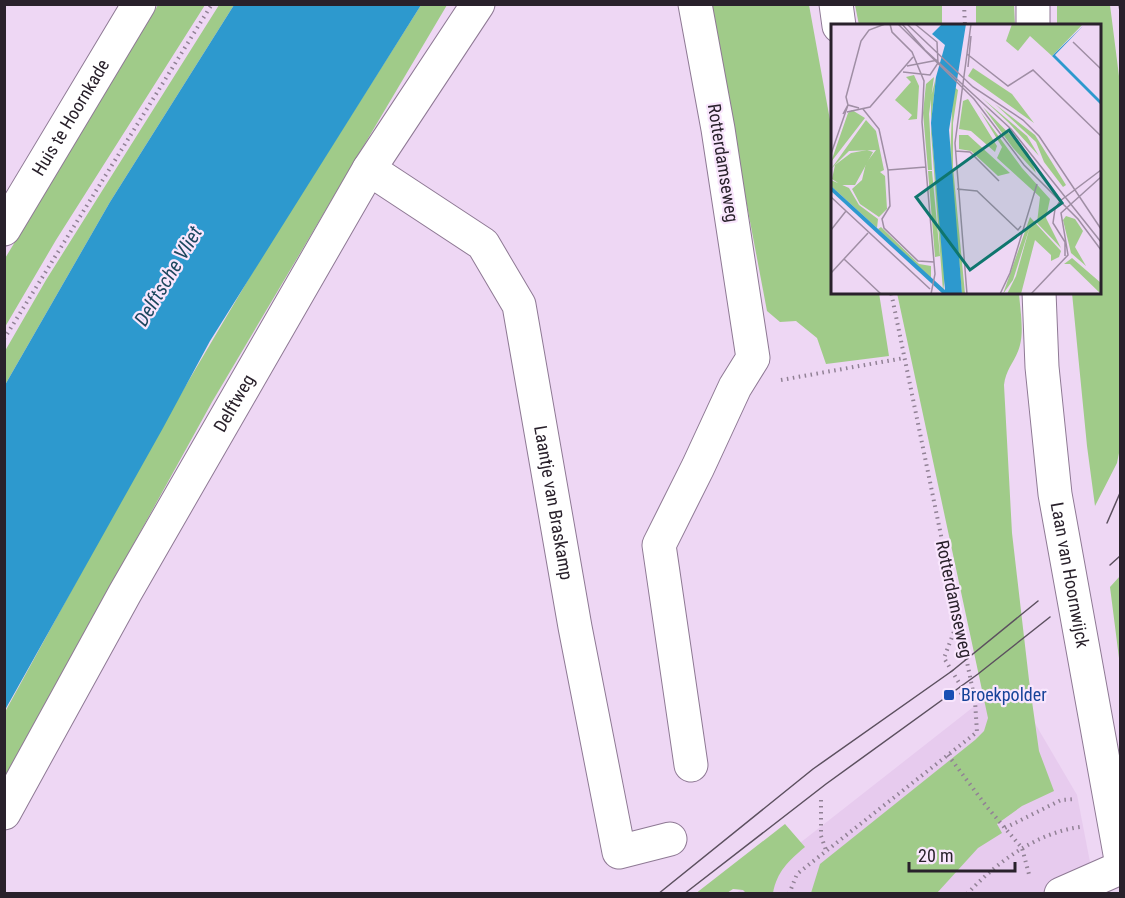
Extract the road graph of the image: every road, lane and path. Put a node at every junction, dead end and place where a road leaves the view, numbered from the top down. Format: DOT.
graph roads {
  1 [pos="139,4"];
  2 [pos="212,4"];
  3 [pos="478,4"];
  4 [pos="695,4"];
  5 [pos="836,4"];
  6 [pos="964,4"];
  7 [pos="1033,4"];
  8 [pos="839,24"];
  9 [pos="965,24"];
  10 [pos="1033,24"];
  11 [pos="369,169"];
  12 [pos="4,229"];
  13 [pos="891,294"];
  14 [pos="1039,294"];
  15 [pos="4,339"];
  16 [pos="904,358"];
  17 [pos="735,387"];
  18 [pos="959,620"];
  19 [pos="965,691"];
  20 [pos="960,695"];
  21 [pos="975,701"];
  22 [pos="948,755"];
  23 [pos="691,765"];
  24 [pos="1110,795"];
  25 [pos="821,800"];
  26 [pos="4,813"];
  27 [pos="1005,828"];
  28 [pos="1062,830"];
  29 [pos="670,839"];
  30 [pos="1022,848"];
  31 [pos="826,850"];
  32 [pos="1120,854"];
  33 [pos="1120,867"];
  34 [pos="1031,882"];
  35 [pos="789,894"];
  36 [pos="967,894"];
  37 [pos="1061,894"];
  1 -- 12 [label="street, Huis te Hoornkade"];
  2 -- 15 [label="path"];
  3 -- 11 [label="street, Delftweg"];
  4 -- 17 [label="street, Rotterdamseweg"];
  5 -- 8 [label="street"];
  6 -- 9 [label="path"];
  7 -- 10 [label="street"];
  11 -- 26 [label="street, Delftweg"];
  11 -- 29 [label="street, Laantje van Braskamp"];
  13 -- 16 [label="path, Rotterdamseweg"];
  14 -- 24 [label="street, Laan van Hoornwijck"];
  16 -- 17 [label="path"];
  16 -- 18 [label="path, Rotterdamseweg"];
  17 -- 23 [label="street"];
  18 -- 19 [label="path"];
  18 -- 21 [label="path, Rotterdamseweg"];
  19 -- 20 [label="path"];
  19 -- 21 [label="path"];
  21 -- 22 [label="path, Rotterdamseweg"];
  22 -- 27 [label="path"];
  22 -- 31 [label="path, Rotterdamseweg"];
  24 -- 27 [label="path"];
  24 -- 32 [label="street, Laan van Hoornwijck"];
  25 -- 31 [label="path"];
  27 -- 30 [label="path"];
  28 -- 30 [label="path"];
  30 -- 34 [label="path"];
  30 -- 36 [label="path"];
  31 -- 35 [label="path, Rotterdamseweg"];
  33 -- 37 [label="street"];
}
